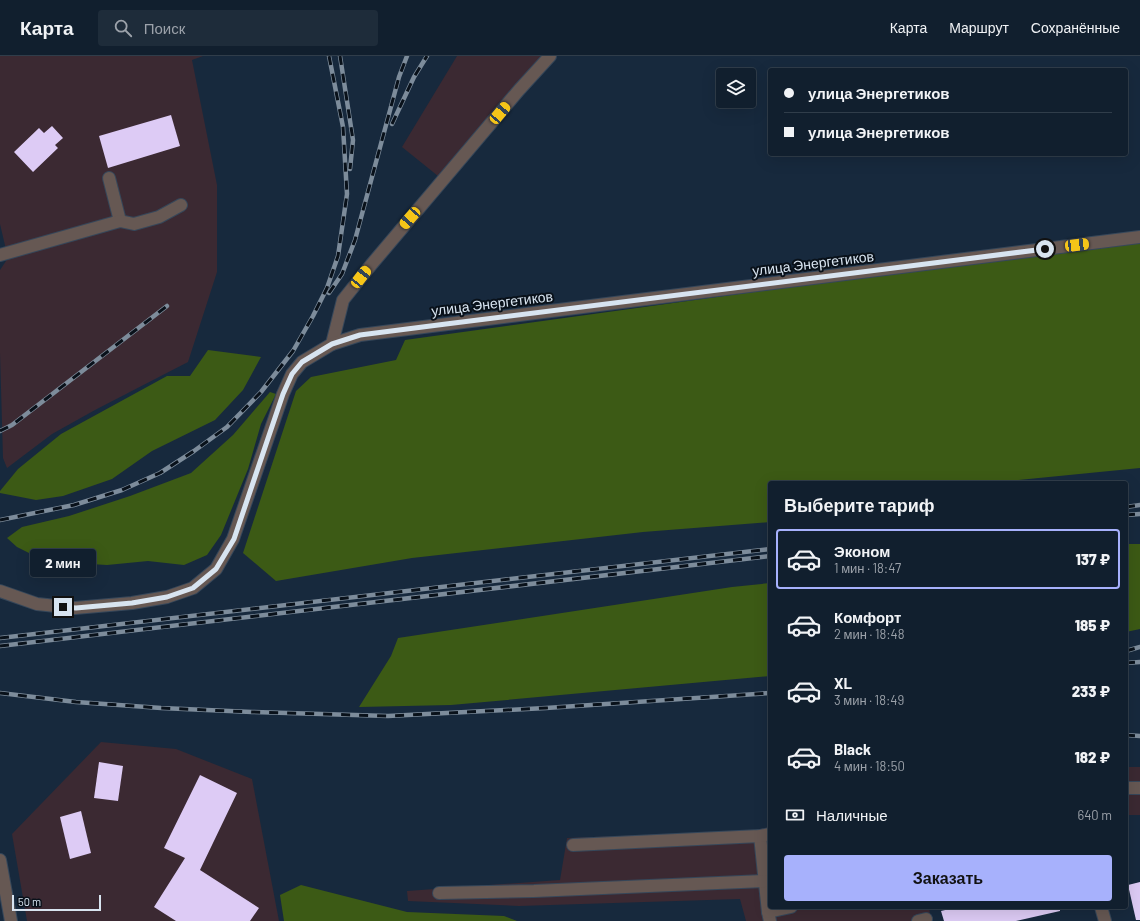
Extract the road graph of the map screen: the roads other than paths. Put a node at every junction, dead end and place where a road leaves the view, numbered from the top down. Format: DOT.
graph roads {
  1 [pos="550,56"];
  2 [pos="109,178"];
  3 [pos="181,205"];
  4 [pos="120,221"];
  5 [pos="1140,238"];
  6 [pos="0,255"];
  7 [pos="332,344"];
  8 [pos="0,591"];
  9 [pos="1128,788"];
  10 [pos="1140,788"];
  11 [pos="765,835"];
  12 [pos="573,845"];
  13 [pos="0,860"];
  14 [pos="766,875"];
  15 [pos="439,892"];
  16 [pos="768,902"];
  17 [pos="786,909"];
  18 [pos="1102,909"];
  19 [pos="769,916"];
  20 [pos="11,921"];
  21 [pos="1105,921"];
  1 -- 7 [label="street"];
  2 -- 4 [label="street"];
  3 -- 4 [label="street"];
  4 -- 6 [label="street"];
  5 -- 7 [label="street, улица Энергетиков"];
  7 -- 8 [label="street, улица Энергетиков"];
  9 -- 10 [label="street"];
  11 -- 12 [label="street"];
  11 -- 14 [label="street"];
  13 -- 20 [label="street"];
  14 -- 15 [label="street"];
  14 -- 16 [label="street"];
  17 -- 19 [label="street"];
  18 -- 21 [label="street"];
}
